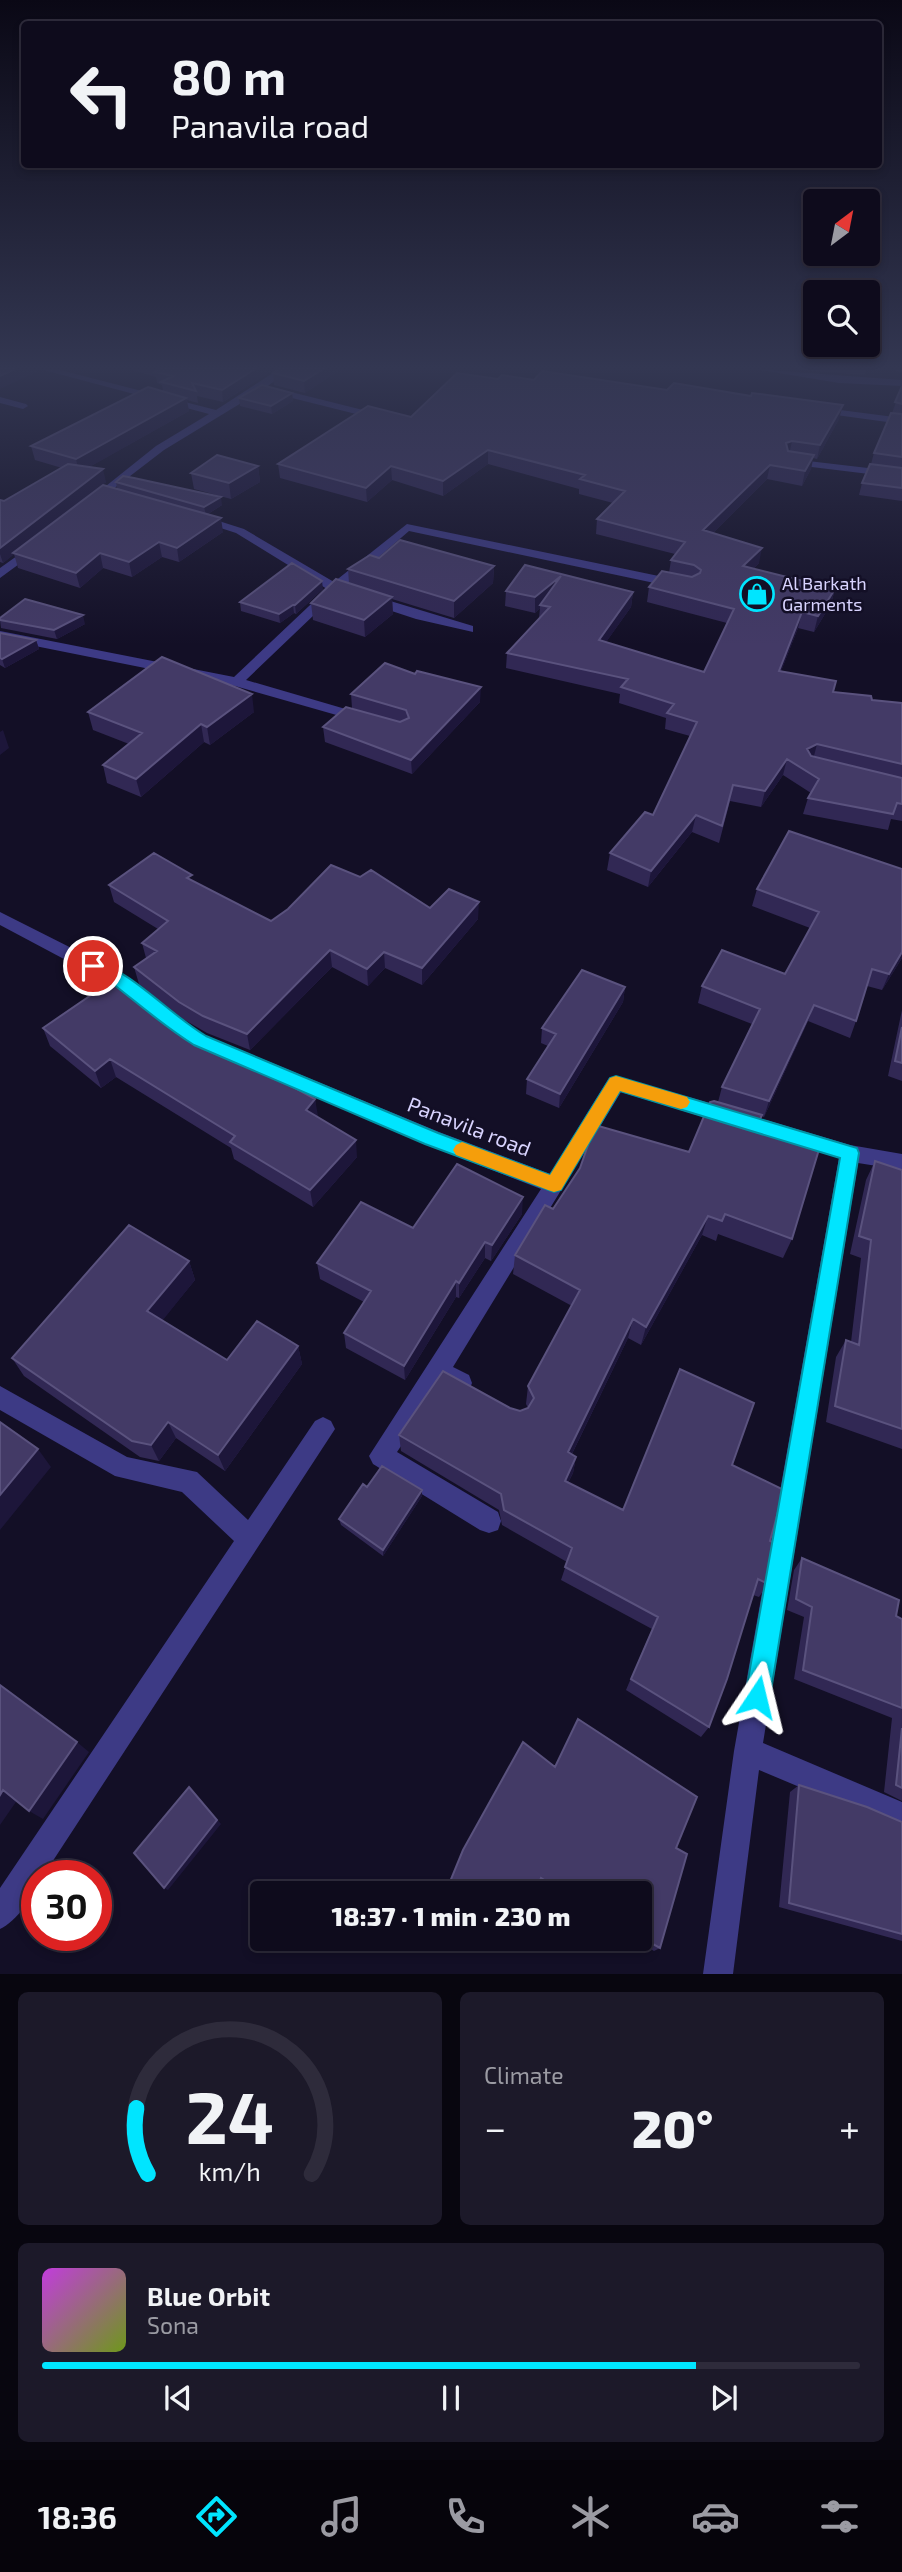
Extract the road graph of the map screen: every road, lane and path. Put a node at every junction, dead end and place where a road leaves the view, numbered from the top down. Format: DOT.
graph roads {
  1 [pos="144,461"];
  2 [pos="789,461"];
  3 [pos="902,475"];
  4 [pos="124,477"];
  5 [pos="137,480"];
  6 [pos="105,492"];
  7 [pos="118,496"];
  8 [pos="84,509"];
  9 [pos="183,514"];
  10 [pos="40,544"];
  11 [pos="0,574"];
  12 [pos="690,586"];
  13 [pos="335,588"];
  14 [pos="469,629"];
  15 [pos="0,635"];
  16 [pos="237,682"];
  17 [pos="376,722"];
  18 [pos="0,918"];
  19 [pos="159,1013"];
  20 [pos="200,1040"];
  21 [pos="850,1153"];
  22 [pos="902,1162"];
  23 [pos="554,1185"];
  24 [pos="438,1371"];
  25 [pos="483,1395"];
  26 [pos="0,1397"];
  27 [pos="323,1429"];
  28 [pos="489,1521"];
  29 [pos="250,1539"];
  30 [pos="748,1751"];
  31 [pos="902,1816"];
  32 [pos="0,1914"];
  33 [pos="718,1973"];
  1 -- 4 [label="street"];
  2 -- 3 [label="street"];
  4 -- 5 [label="street"];
  4 -- 6 [label="street"];
  6 -- 7 [label="street"];
  6 -- 8 [label="street"];
  9 -- 13 [label="street"];
  10 -- 11 [label="street"];
  12 -- 13 [label="street"];
  13 -- 14 [label="street"];
  13 -- 16 [label="street"];
  15 -- 16 [label="street"];
  16 -- 17 [label="street"];
  18 -- 19 [label="street"];
  20 -- 23 [label="street, Panavila road"];
  21 -- 22 [label="street"];
  21 -- 23 [label="street"];
  21 -- 30 [label="street"];
  23 -- 24 [label="street"];
  24 -- 25 [label="street"];
  24 -- 28 [label="street"];
  26 -- 29 [label="street"];
  27 -- 29 [label="street"];
  29 -- 32 [label="street"];
  30 -- 31 [label="street"];
  30 -- 33 [label="street"];
}
